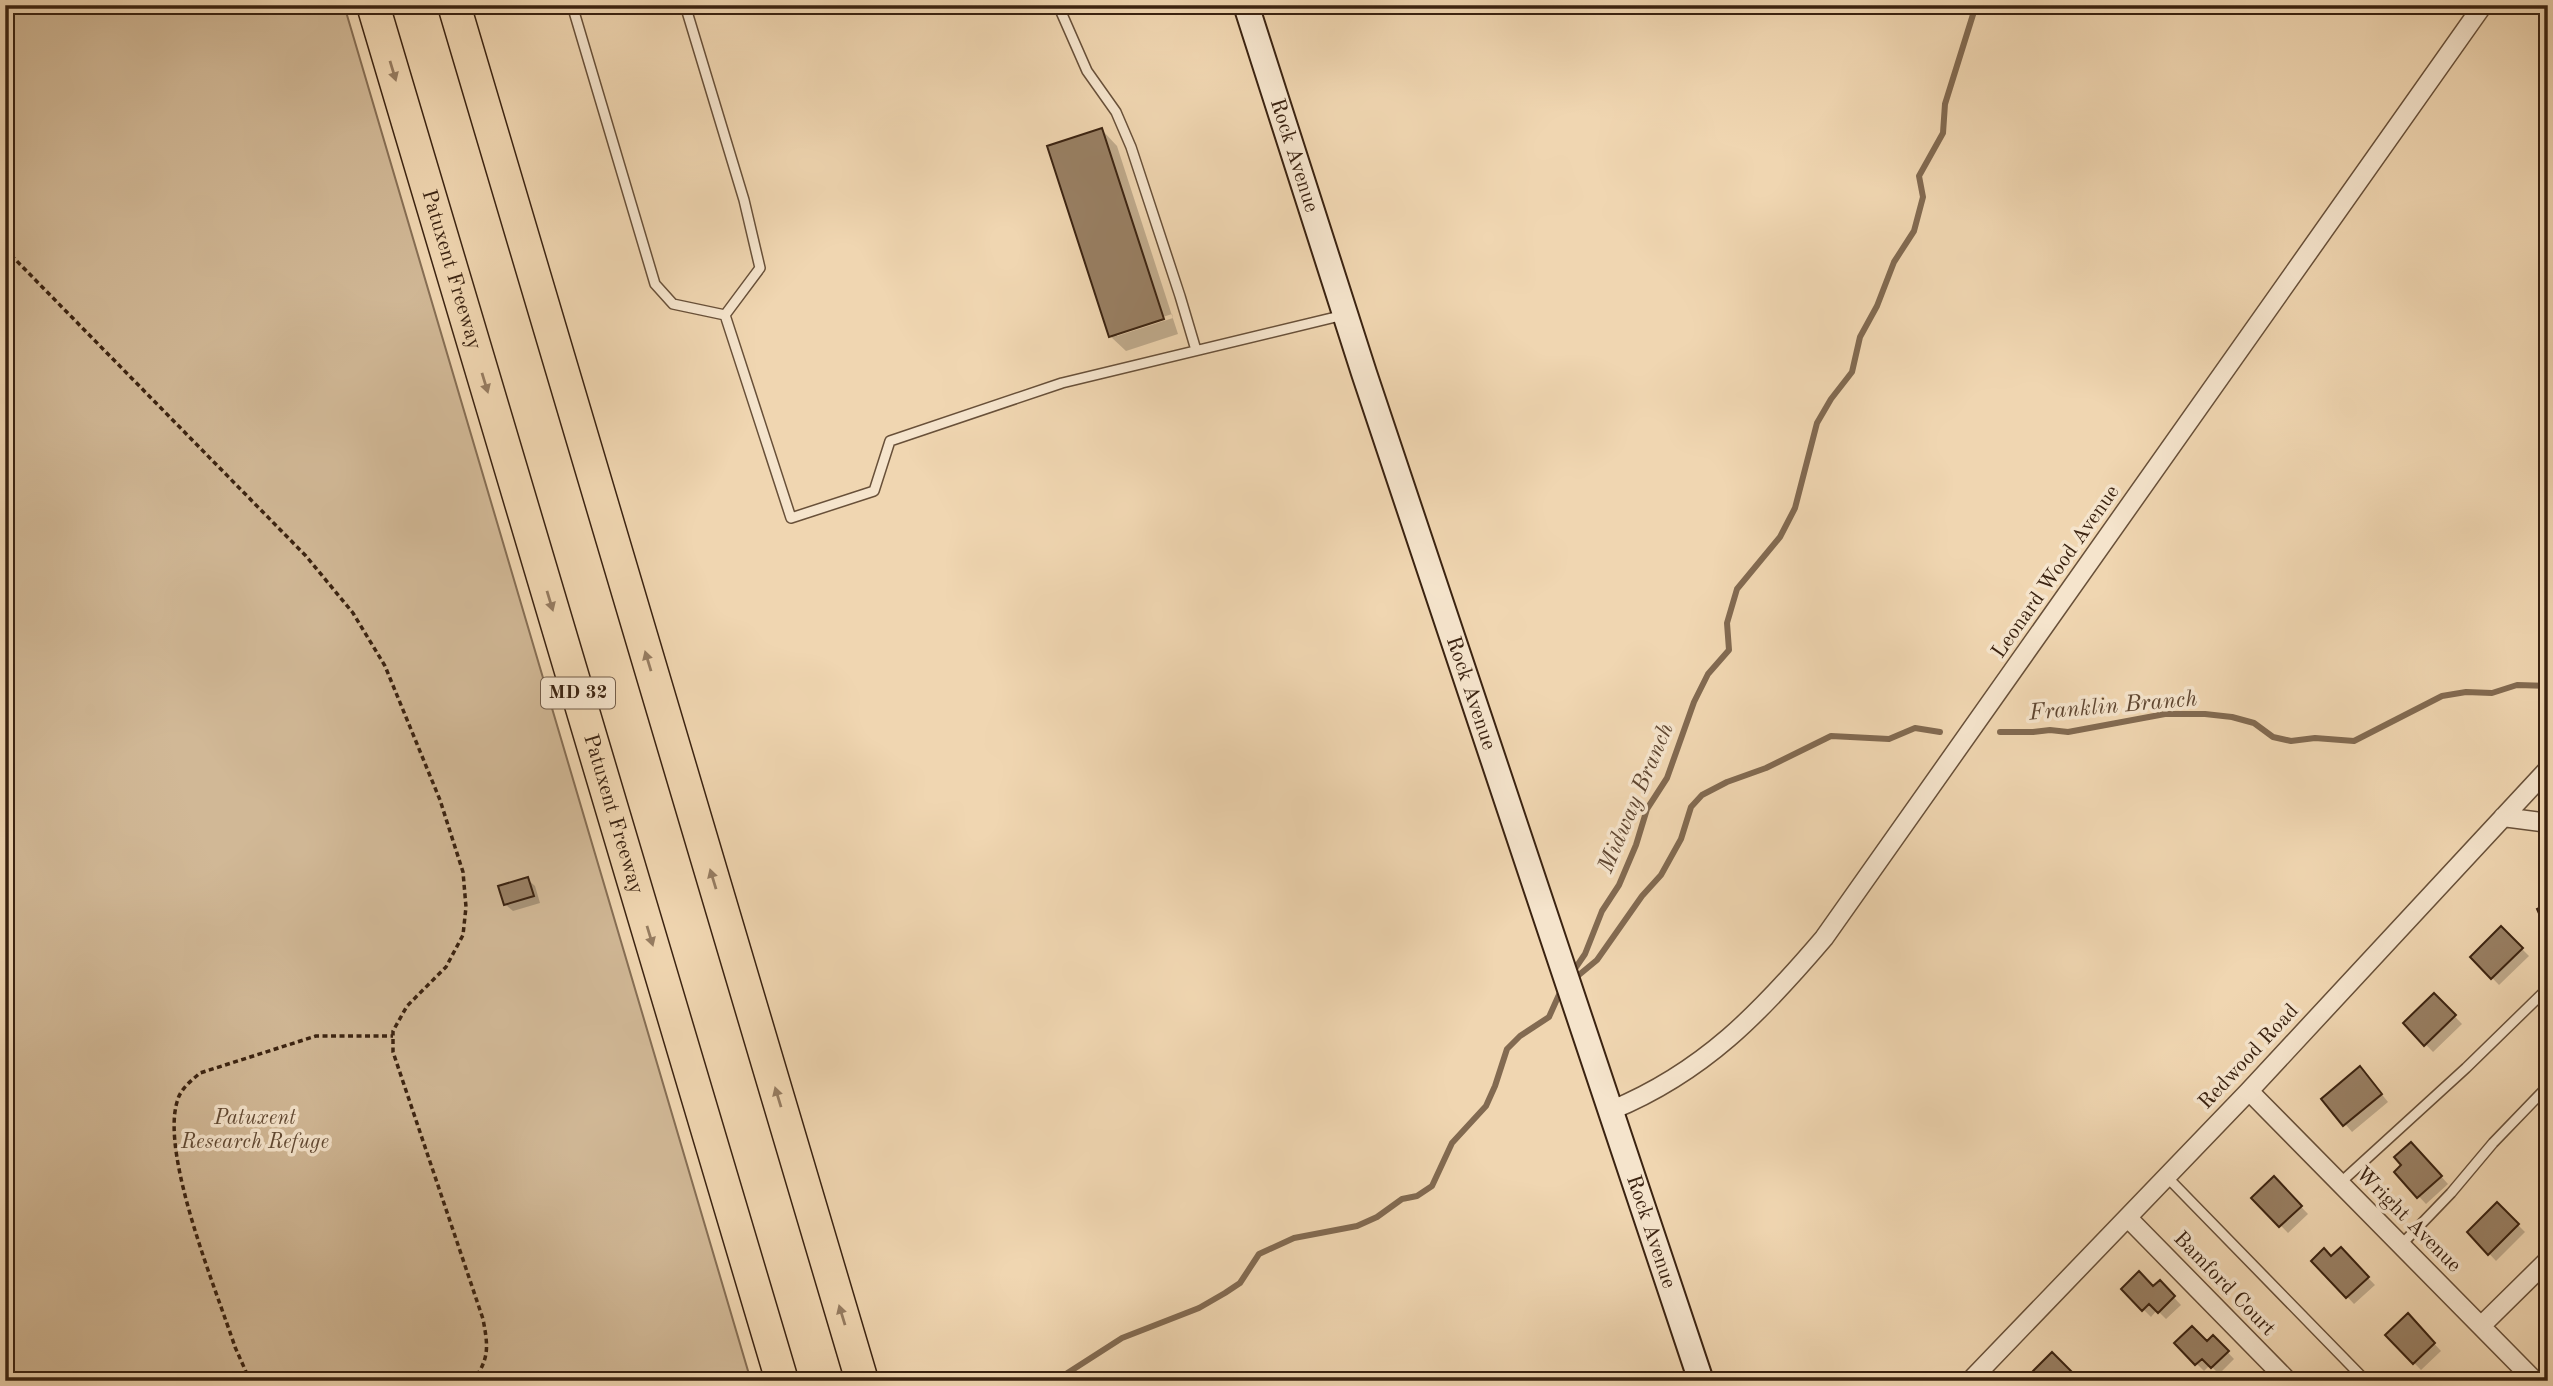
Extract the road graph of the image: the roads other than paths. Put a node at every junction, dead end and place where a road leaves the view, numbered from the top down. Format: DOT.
graph roads {
  1 [pos="373,5"];
  2 [pos="454,5"];
  3 [pos="572,5"];
  4 [pos="685,5"];
  5 [pos="1058,5"];
  6 [pos="1246,5"];
  7 [pos="2483,5"];
  8 [pos="725,315"];
  9 [pos="1346,315"];
  10 [pos="1196,350"];
  11 [pos="2548,769"];
  12 [pos="2503,817"];
  13 [pos="2548,823"];
  14 [pos="2548,988"];
  15 [pos="2548,1086"];
  16 [pos="2249,1091"];
  17 [pos="1612,1110"];
  18 [pos="2167,1177"];
  19 [pos="2340,1183"];
  20 [pos="2128,1218"];
  21 [pos="2401,1245"];
  22 [pos="2548,1261"];
  23 [pos="2481,1326"];
  24 [pos="1979,1378"];
  25 [pos="782,1381"];
  26 [pos="862,1381"];
  27 [pos="1701,1381"];
  28 [pos="2288,1381"];
  29 [pos="2366,1381"];
  30 [pos="2535,1381"];
  1 -- 25 [label="highway, Patuxent Freeway / MD 32, one-way"];
  26 -- 2 [label="highway, one-way"];
  3 -- 8 [label="lane"];
  4 -- 8 [label="lane"];
  5 -- 10 [label="lane"];
  6 -- 9 [label="street, Rock Avenue"];
  7 -- 17 [label="street, Leonard Wood Avenue"];
  8 -- 10 [label="lane"];
  9 -- 10 [label="lane"];
  9 -- 17 [label="street, Rock Avenue"];
  11 -- 12 [label="street, Redwood Road"];
  12 -- 13 [label="street"];
  12 -- 16 [label="street, Redwood Road"];
  14 -- 19 [label="lane"];
  15 -- 21 [label="lane"];
  16 -- 18 [label="street, Redwood Road"];
  16 -- 19 [label="street, Wright Avenue"];
  17 -- 27 [label="street, Rock Avenue"];
  18 -- 20 [label="street, Redwood Road"];
  18 -- 29 [label="lane"];
  19 -- 21 [label="street, Wright Avenue"];
  20 -- 24 [label="street, Redwood Road"];
  20 -- 28 [label="street, Bamford Court"];
  21 -- 23 [label="street, Wright Avenue"];
  22 -- 23 [label="street"];
  23 -- 30 [label="street, Wright Avenue"];
}
